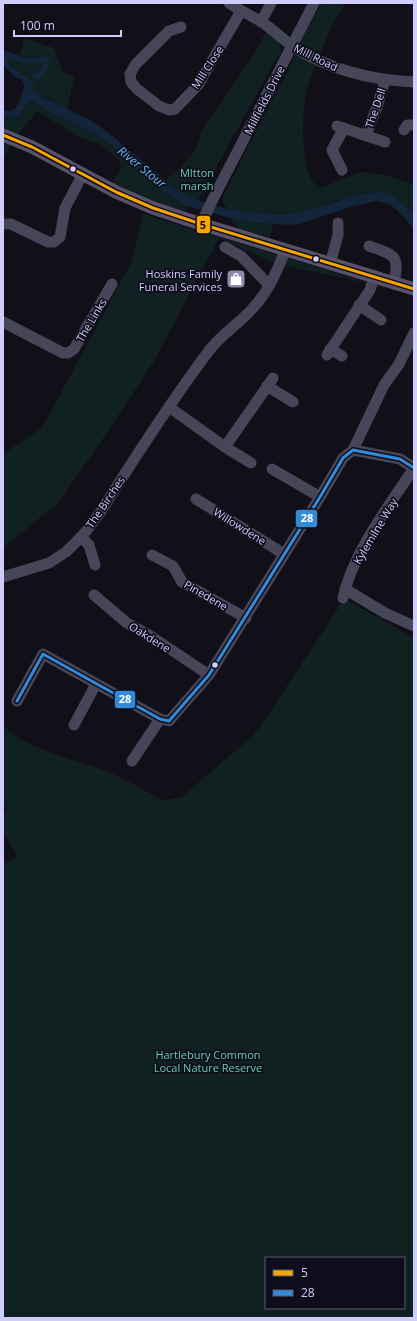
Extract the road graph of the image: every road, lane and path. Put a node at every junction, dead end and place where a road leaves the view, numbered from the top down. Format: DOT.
graph roads {
  1 [pos="229,3"];
  2 [pos="271,3"];
  3 [pos="314,3"];
  4 [pos="241,11"];
  5 [pos="261,22"];
  6 [pos="181,27"];
  7 [pos="291,45"];
  8 [pos="385,80"];
  9 [pos="414,82"];
  10 [pos="3,135"];
  11 [pos="366,135"];
  12 [pos="385,142"];
  13 [pos="342,170"];
  14 [pos="83,174"];
  15 [pos="203,221"];
  16 [pos="337,223"];
  17 [pos="3,224"];
  18 [pos="369,246"];
  19 [pos="225,247"];
  20 [pos="285,250"];
  21 [pos="330,264"];
  22 [pos="374,277"];
  23 [pos="394,283"];
  24 [pos="112,284"];
  25 [pos="269,285"];
  26 [pos="414,289"];
  27 [pos="359,305"];
  28 [pos="381,320"];
  29 [pos="3,322"];
  30 [pos="414,333"];
  31 [pos="342,356"];
  32 [pos="293,402"];
  33 [pos="169,407"];
  34 [pos="225,447"];
  35 [pos="353,450"];
  36 [pos="251,463"];
  37 [pos="414,468"];
  38 [pos="272,469"];
  39 [pos="320,497"];
  40 [pos="196,498"];
  41 [pos="81,537"];
  42 [pos="284,554"];
  43 [pos="152,555"];
  44 [pos="95,565"];
  45 [pos="3,577"];
  46 [pos="94,595"];
  47 [pos="246,618"];
  48 [pos="414,626"];
  49 [pos="208,675"];
  50 [pos="96,684"];
  51 [pos="17,701"];
  52 [pos="160,719"];
  53 [pos="74,725"];
  54 [pos="132,761"];
  1 -- 4 [label="street, Mill Road"];
  2 -- 5 [label="street"];
  3 -- 7 [label="street, Millfields Drive"];
  4 -- 5 [label="street, Mill Road"];
  4 -- 6 [label="street, Mill Close"];
  5 -- 7 [label="street, Mill Road"];
  7 -- 8 [label="street, Mill Road"];
  7 -- 15 [label="street, Millfields Drive"];
  8 -- 9 [label="street, Mill Road"];
  8 -- 11 [label="street, The Dell"];
  10 -- 14 [label="main road"];
  11 -- 12 [label="street, The Dell"];
  11 -- 13 [label="street, The Dell"];
  14 -- 15 [label="main road"];
  14 -- 17 [label="street"];
  15 -- 20 [label="main road"];
  16 -- 21 [label="street"];
  18 -- 23 [label="street"];
  19 -- 25 [label="street"];
  20 -- 21 [label="main road"];
  20 -- 25 [label="street, The Birches"];
  21 -- 22 [label="main road"];
  22 -- 23 [label="main road"];
  22 -- 27 [label="street"];
  23 -- 26 [label="main road"];
  24 -- 29 [label="street, The Links"];
  25 -- 33 [label="street, The Birches"];
  27 -- 28 [label="street"];
  27 -- 31 [label="street"];
  30 -- 35 [label="street"];
  32 -- 34 [label="street"];
  33 -- 34 [label="street"];
  33 -- 41 [label="street, The Birches"];
  34 -- 36 [label="street"];
  35 -- 37 [label="street"];
  35 -- 39 [label="street"];
  37 -- 48 [label="street, Kylemilne Way"];
  38 -- 39 [label="street"];
  39 -- 42 [label="street"];
  40 -- 42 [label="street, Willowdene"];
  41 -- 44 [label="street"];
  41 -- 45 [label="street, The Birches"];
  42 -- 47 [label="street"];
  43 -- 47 [label="street, Pinedene"];
  46 -- 49 [label="street, Oakdene"];
  47 -- 49 [label="street"];
  49 -- 52 [label="street"];
  50 -- 51 [label="street"];
  50 -- 52 [label="street"];
  50 -- 53 [label="street"];
  52 -- 54 [label="street"];
}
